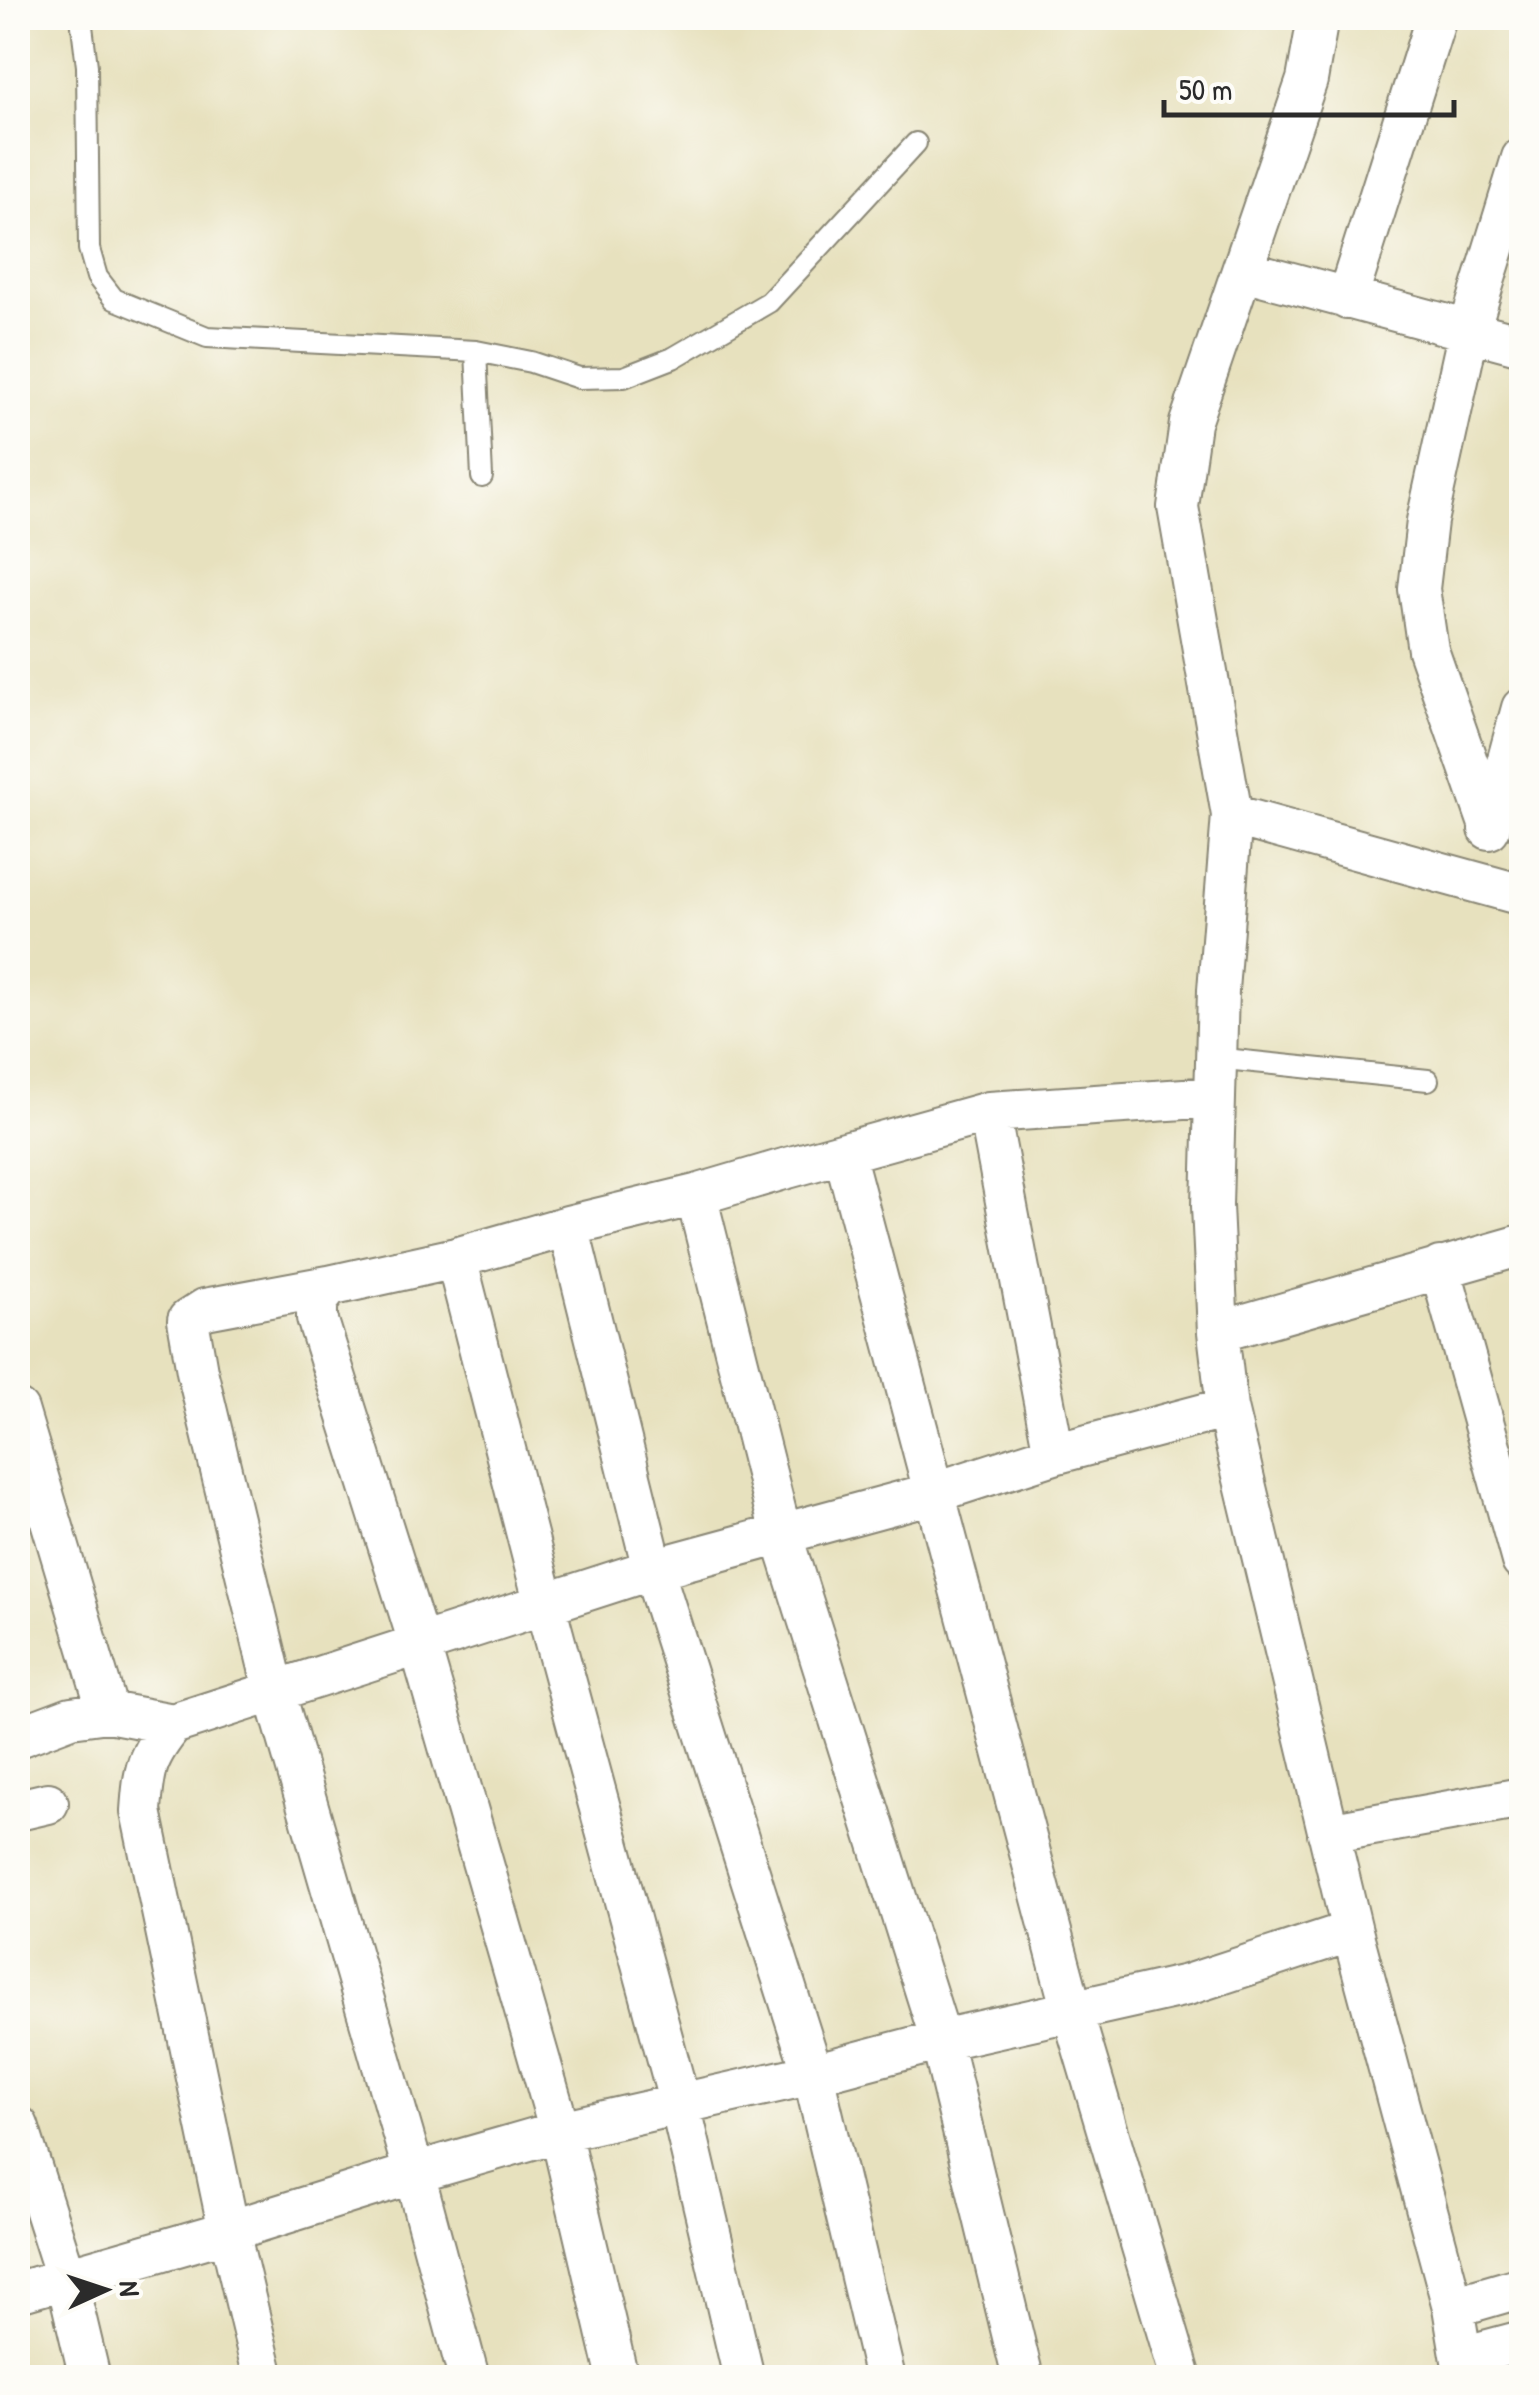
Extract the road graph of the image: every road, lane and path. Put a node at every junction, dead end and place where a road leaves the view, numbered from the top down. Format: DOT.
graph roads {
  1 [pos="80,18"];
  2 [pos="1318,18"];
  3 [pos="1436,18"];
  4 [pos="916,143"];
  5 [pos="1522,158"];
  6 [pos="1243,270"];
  7 [pos="1348,299"];
  8 [pos="1469,330"];
  9 [pos="1522,345"];
  10 [pos="476,350"];
  11 [pos="482,476"];
  12 [pos="1522,708"];
  13 [pos="1232,815"];
  14 [pos="1490,827"];
  15 [pos="1469,881"];
  16 [pos="1522,894"];
  17 [pos="1214,1077"];
  18 [pos="1428,1080"];
  19 [pos="989,1112"];
  20 [pos="844,1153"];
  21 [pos="696,1195"];
  22 [pos="568,1226"];
  23 [pos="1522,1245"];
  24 [pos="456,1258"];
  25 [pos="1440,1267"];
  26 [pos="329,1286"];
  27 [pos="1218,1332"];
  28 [pos="1227,1408"];
  29 [pos="18,1410"];
  30 [pos="1054,1454"];
  31 [pos="933,1493"];
  32 [pos="781,1532"];
  33 [pos="1522,1560"];
  34 [pos="653,1569"];
  35 [pos="545,1604"];
  36 [pos="420,1646"];
  37 [pos="275,1693"];
  38 [pos="108,1712"];
  39 [pos="174,1724"];
  40 [pos="18,1736"];
  41 [pos="1522,1798"];
  42 [pos="1328,1834"];
  43 [pos="1352,1931"];
  44 [pos="1072,2011"];
  45 [pos="941,2040"];
  46 [pos="813,2074"];
  47 [pos="680,2104"];
  48 [pos="18,2126"];
  49 [pos="560,2132"];
  50 [pos="414,2173"];
  51 [pos="229,2231"];
  52 [pos="66,2276"];
  53 [pos="1522,2287"];
  54 [pos="18,2292"];
  55 [pos="1452,2307"];
  56 [pos="1522,2341"];
  57 [pos="1464,2368"];
  58 [pos="90,2378"];
  59 [pos="264,2378"];
  60 [pos="469,2378"];
  61 [pos="618,2378"];
  62 [pos="744,2378"];
  63 [pos="884,2378"];
  64 [pos="1024,2378"];
  65 [pos="1181,2378"];
  1 -- 10 [label="lane"];
  2 -- 6 [label="street"];
  3 -- 7 [label="street"];
  4 -- 10 [label="lane"];
  5 -- 8 [label="street"];
  6 -- 7 [label="street"];
  6 -- 13 [label="street"];
  7 -- 8 [label="street"];
  8 -- 9 [label="street"];
  8 -- 14 [label="street"];
  10 -- 11 [label="lane"];
  12 -- 14 [label="street"];
  13 -- 15 [label="street"];
  13 -- 17 [label="street"];
  14 -- 15 [label="street"];
  15 -- 16 [label="street"];
  17 -- 18 [label="lane"];
  17 -- 19 [label="street"];
  17 -- 27 [label="street"];
  19 -- 20 [label="street"];
  19 -- 30 [label="street"];
  20 -- 21 [label="street"];
  20 -- 31 [label="street"];
  21 -- 22 [label="street"];
  21 -- 32 [label="street"];
  22 -- 24 [label="street"];
  22 -- 34 [label="street"];
  23 -- 25 [label="street"];
  24 -- 26 [label="street"];
  24 -- 35 [label="street"];
  25 -- 27 [label="street"];
  25 -- 33 [label="street"];
  26 -- 36 [label="street"];
  26 -- 37 [label="street"];
  27 -- 28 [label="street"];
  28 -- 30 [label="street"];
  28 -- 42 [label="street"];
  29 -- 38 [label="street"];
  30 -- 31 [label="street"];
  31 -- 32 [label="street"];
  31 -- 44 [label="street"];
  32 -- 34 [label="street"];
  32 -- 45 [label="street"];
  34 -- 35 [label="street"];
  34 -- 46 [label="street"];
  35 -- 36 [label="street"];
  35 -- 47 [label="street"];
  36 -- 37 [label="street"];
  36 -- 49 [label="street"];
  37 -- 39 [label="street"];
  37 -- 50 [label="street"];
  38 -- 39 [label="street"];
  38 -- 40 [label="street"];
  39 -- 51 [label="street"];
  41 -- 42 [label="street"];
  42 -- 43 [label="street"];
  43 -- 44 [label="street"];
  43 -- 55 [label="street"];
  44 -- 45 [label="street"];
  44 -- 65 [label="street"];
  45 -- 46 [label="street"];
  45 -- 64 [label="street"];
  46 -- 47 [label="street"];
  46 -- 63 [label="street"];
  47 -- 49 [label="street"];
  47 -- 62 [label="street"];
  48 -- 52 [label="street"];
  49 -- 50 [label="street"];
  49 -- 61 [label="street"];
  50 -- 51 [label="street"];
  50 -- 60 [label="street"];
  51 -- 52 [label="street"];
  51 -- 59 [label="street"];
  52 -- 54 [label="street"];
  52 -- 58 [label="street"];
  53 -- 55 [label="street"];
  55 -- 57 [label="street"];
  56 -- 57 [label="street"];
}
